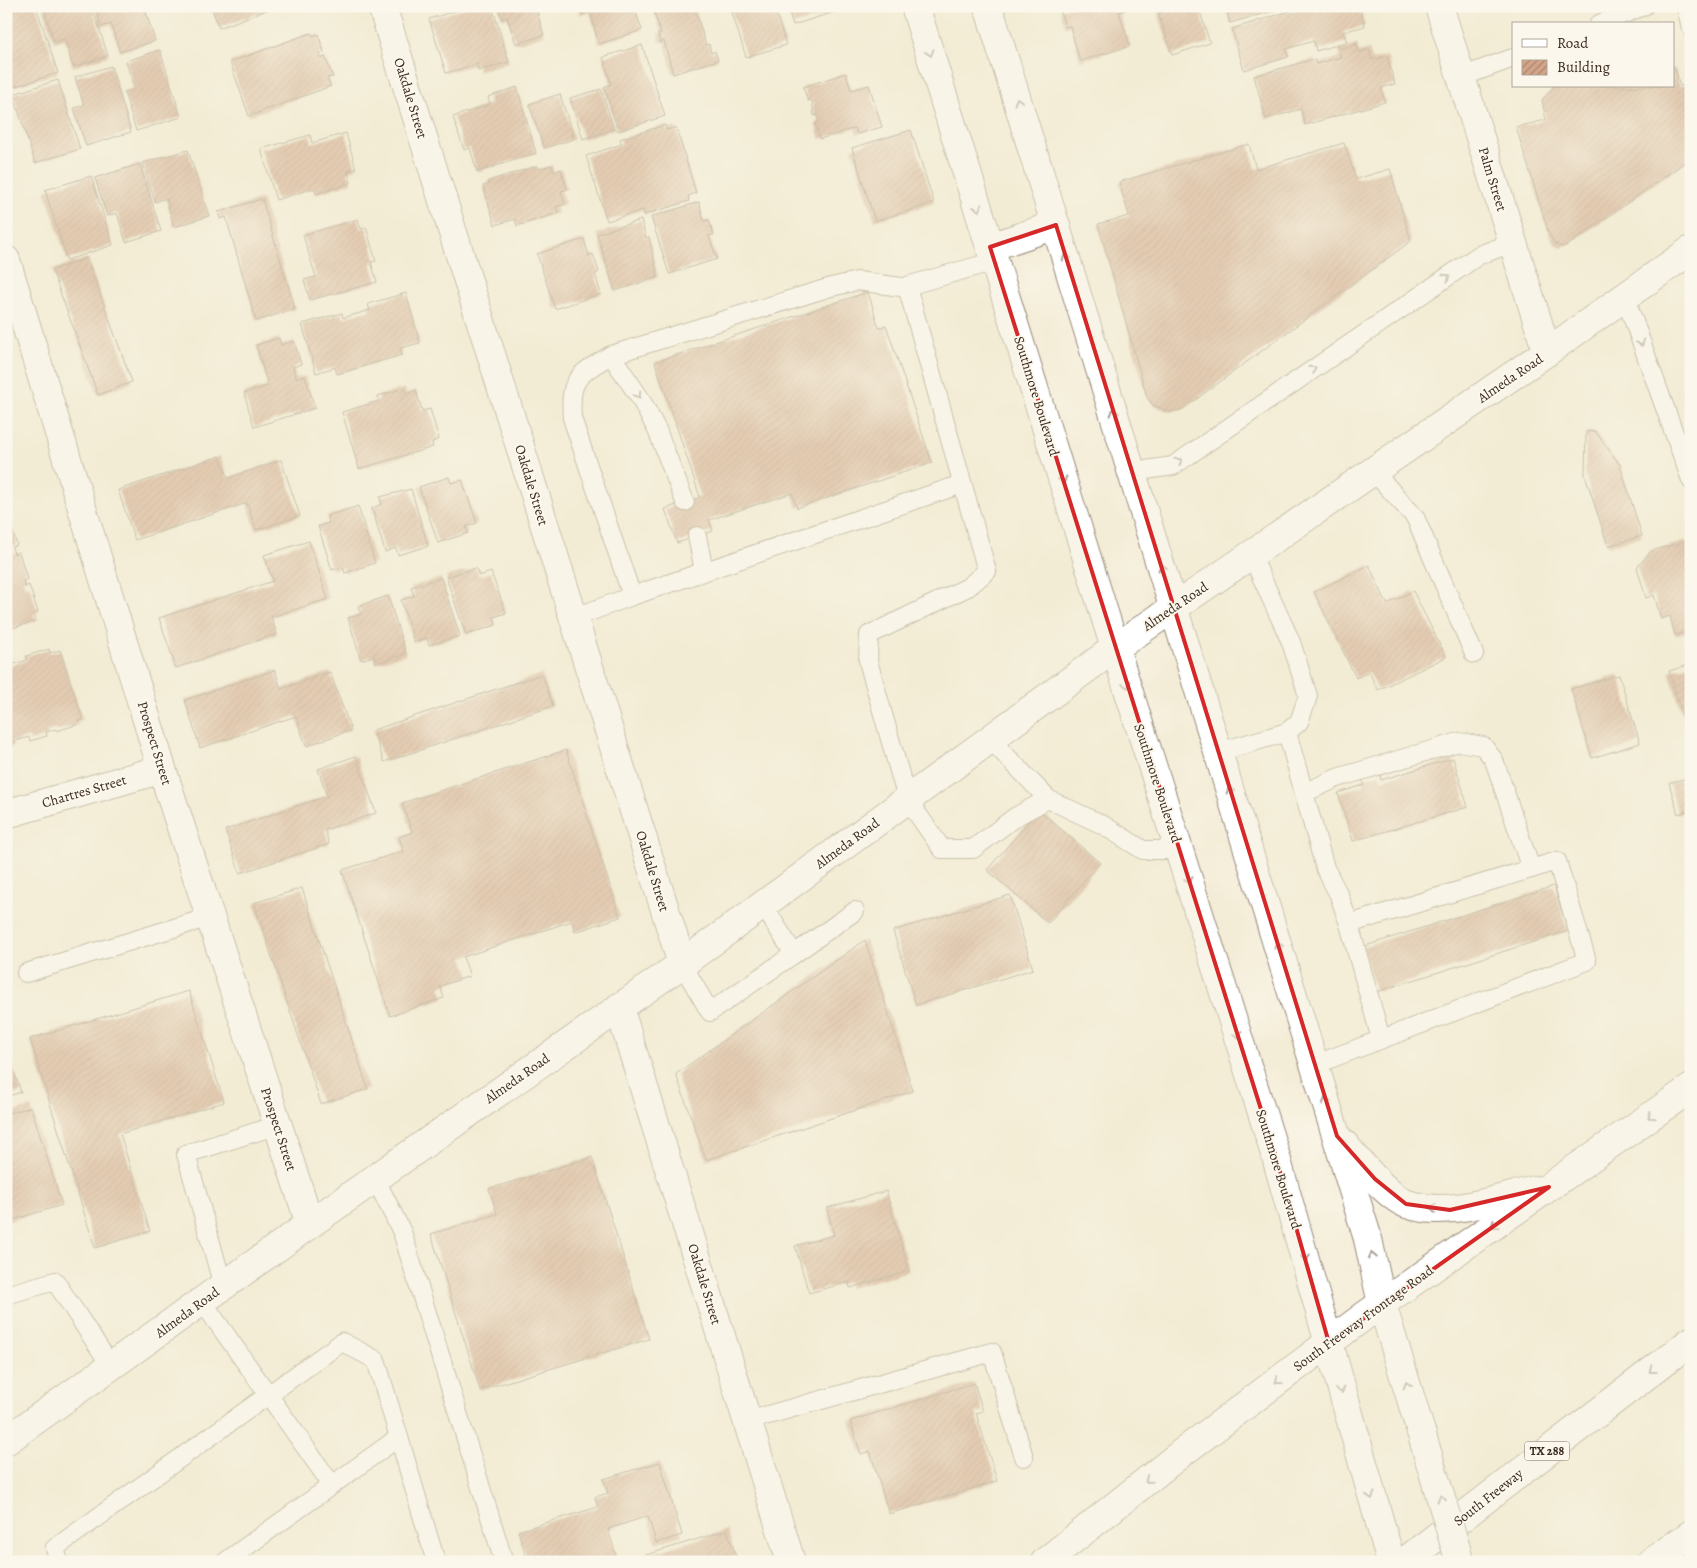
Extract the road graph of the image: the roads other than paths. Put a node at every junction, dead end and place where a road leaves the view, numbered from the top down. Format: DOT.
graph roads {
  1 [pos="382,6"];
  2 [pos="916,6"];
  3 [pos="988,6"];
  4 [pos="1439,6"];
  5 [pos="1644,6"];
  6 [pos="1686,6"];
  7 [pos="1605,22"];
  8 [pos="1691,28"];
  9 [pos="1512,58"];
  10 [pos="1460,77"];
  11 [pos="1056,225"];
  12 [pos="1512,243"];
  13 [pos="1691,250"];
  14 [pos="992,254"];
  15 [pos="6,260"];
  16 [pos="908,288"];
  17 [pos="1625,297"];
  18 [pos="1547,352"];
  19 [pos="611,355"];
  20 [pos="1373,471"];
  21 [pos="1132,472"];
  22 [pos="1691,480"];
  23 [pos="962,484"];
  24 [pos="685,502"];
  25 [pos="696,536"];
  26 [pos="1251,554"];
  27 [pos="704,571"];
  28 [pos="632,596"];
  29 [pos="1174,607"];
  30 [pos="573,618"];
  31 [pos="1115,648"];
  32 [pos="1474,654"];
  33 [pos="1287,732"];
  34 [pos="990,739"];
  35 [pos="1219,752"];
  36 [pos="162,768"];
  37 [pos="1304,793"];
  38 [pos="907,799"];
  39 [pos="1048,799"];
  40 [pos="6,814"];
  41 [pos="1179,850"];
  42 [pos="1531,869"];
  43 [pos="763,904"];
  44 [pos="855,911"];
  45 [pos="210,916"];
  46 [pos="1349,924"];
  47 [pos="794,954"];
  48 [pos="682,964"];
  49 [pos="26,973"];
  50 [pos="619,1007"];
  51 [pos="1381,1039"];
  52 [pos="1314,1065"];
  53 [pos="1691,1088"];
  54 [pos="278,1126"];
  55 [pos="1336,1136"];
  56 [pos="375,1178"];
  57 [pos="1549,1187"];
  58 [pos="310,1224"];
  59 [pos="212,1294"];
  60 [pos="6,1295"];
  61 [pos="1382,1304"];
  62 [pos="1691,1341"];
  63 [pos="1329,1343"];
  64 [pos="111,1366"];
  65 [pos="267,1395"];
  66 [pos="747,1421"];
  67 [pos="399,1437"];
  68 [pos="6,1441"];
  69 [pos="1024,1457"];
  70 [pos="332,1485"];
  71 [pos="1691,1534"];
  72 [pos="59,1562"];
  73 [pos="225,1562"];
  74 [pos="436,1562"];
  75 [pos="504,1562"];
  76 [pos="791,1562"];
  77 [pos="1045,1562"];
  78 [pos="1391,1562"];
  79 [pos="1404,1562"];
  80 [pos="1460,1562"];
  81 [pos="1651,1562"];
  1 -- 30 [label="main road, Oakdale Street"];
  2 -- 14 [label="main road, Southmore Boulevard, one-way"];
  11 -- 3 [label="main road, one-way"];
  4 -- 10 [label="main road, Palm Street"];
  5 -- 7 [label="lane"];
  6 -- 8 [label="lane"];
  9 -- 10 [label="lane"];
  10 -- 12 [label="main road, Palm Street"];
  11 -- 14 [label="main road"];
  21 -- 11 [label="main road, one-way"];
  12 -- 18 [label="main road, Palm Street"];
  21 -- 12 [label="lane, one-way"];
  13 -- 17 [label="main road, Almeda Road"];
  14 -- 16 [label="lane"];
  14 -- 31 [label="main road, Southmore Boulevard, one-way"];
  15 -- 36 [label="main road, Prospect Street"];
  16 -- 19 [label="lane"];
  16 -- 23 [label="lane"];
  17 -- 18 [label="main road, Almeda Road"];
  17 -- 22 [label="lane, one-way"];
  18 -- 20 [label="main road, Almeda Road"];
  19 -- 24 [label="lane, one-way"];
  19 -- 28 [label="lane"];
  20 -- 26 [label="main road, Almeda Road"];
  20 -- 32 [label="lane"];
  29 -- 21 [label="main road, one-way"];
  23 -- 27 [label="lane"];
  23 -- 38 [label="lane"];
  25 -- 27 [label="lane"];
  26 -- 29 [label="main road, Almeda Road"];
  26 -- 33 [label="lane"];
  27 -- 28 [label="lane"];
  28 -- 30 [label="lane"];
  29 -- 31 [label="main road, Almeda Road"];
  29 -- 35 [label="main road"];
  30 -- 48 [label="main road, Oakdale Street"];
  31 -- 34 [label="main road, Almeda Road"];
  31 -- 41 [label="main road, Southmore Boulevard, one-way"];
  33 -- 35 [label="lane"];
  33 -- 37 [label="lane"];
  34 -- 38 [label="main road, Almeda Road"];
  34 -- 39 [label="lane"];
  52 -- 35 [label="main road, one-way"];
  36 -- 40 [label="main road, Chartres Street"];
  36 -- 45 [label="main road, Prospect Street"];
  37 -- 42 [label="lane"];
  37 -- 46 [label="lane"];
  38 -- 39 [label="lane"];
  38 -- 43 [label="main road, Almeda Road"];
  39 -- 41 [label="lane"];
  41 -- 63 [label="main road, Southmore Boulevard, one-way"];
  42 -- 46 [label="lane"];
  42 -- 51 [label="lane"];
  43 -- 47 [label="lane"];
  43 -- 48 [label="main road, Almeda Road"];
  44 -- 47 [label="lane"];
  45 -- 49 [label="lane"];
  45 -- 54 [label="main road, Prospect Street"];
  46 -- 51 [label="lane"];
  47 -- 48 [label="lane"];
  48 -- 50 [label="main road, Almeda Road"];
  50 -- 56 [label="main road, Almeda Road"];
  50 -- 66 [label="main road, Oakdale Street"];
  51 -- 52 [label="lane"];
  55 -- 52 [label="main road, one-way"];
  53 -- 57 [label="main road, South Freeway Frontage Road, one-way"];
  54 -- 58 [label="main road, Prospect Street"];
  54 -- 59 [label="lane"];
  57 -- 55 [label="main road, one-way"];
  61 -- 55 [label="main road, one-way"];
  56 -- 58 [label="main road, Almeda Road"];
  56 -- 75 [label="lane"];
  57 -- 61 [label="main road, South Freeway Frontage Road, one-way"];
  58 -- 59 [label="main road, Almeda Road"];
  59 -- 64 [label="main road, Almeda Road"];
  59 -- 65 [label="lane"];
  60 -- 64 [label="lane"];
  61 -- 63 [label="main road, South Freeway Frontage Road"];
  80 -- 61 [label="main road, one-way, bridge"];
  62 -- 79 [label="main road, South Freeway / TX 288, one-way"];
  63 -- 77 [label="main road, South Freeway Frontage Road, one-way"];
  63 -- 78 [label="main road, Southmore Boulevard, one-way"];
  64 -- 68 [label="main road, Almeda Road"];
  65 -- 67 [label="lane"];
  65 -- 70 [label="lane"];
  65 -- 72 [label="lane"];
  66 -- 69 [label="lane"];
  66 -- 76 [label="main road, Oakdale Street"];
  67 -- 70 [label="lane"];
  67 -- 74 [label="lane"];
  70 -- 73 [label="lane"];
  71 -- 81 [label="main road"];
}
